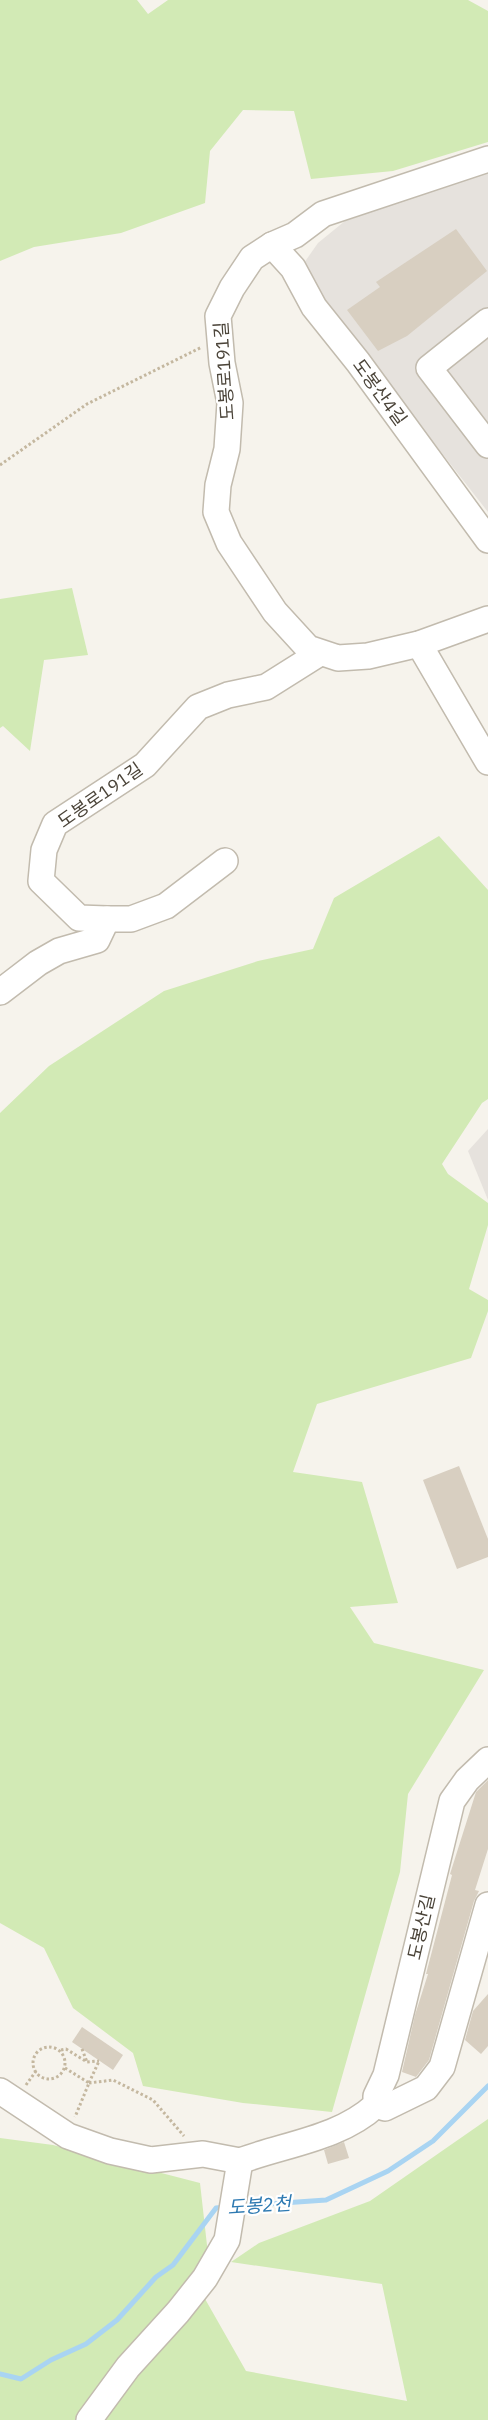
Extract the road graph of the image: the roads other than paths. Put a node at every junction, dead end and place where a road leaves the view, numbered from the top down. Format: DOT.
graph roads {
  1 [pos="488,159"];
  2 [pos="272,245"];
  3 [pos="488,321"];
  4 [pos="488,445"];
  5 [pos="488,540"];
  6 [pos="488,619"];
  7 [pos="419,644"];
  8 [pos="320,652"];
  9 [pos="488,762"];
  10 [pos="224,861"];
  11 [pos="107,919"];
  12 [pos="0,992"];
  13 [pos="488,1760"];
  14 [pos="488,1905"];
  15 [pos="0,2091"];
  16 [pos="376,2106"];
  17 [pos="240,2161"];
  18 [pos="89,2420"];
  1 -- 2 [label="street, 도봉로191길"];
  2 -- 5 [label="street, 도봉산4길"];
  2 -- 8 [label="street, 도봉로191길"];
  3 -- 4 [label="street"];
  6 -- 7 [label="street, 도봉로191길"];
  7 -- 8 [label="street, 도봉로191길"];
  7 -- 9 [label="street"];
  8 -- 11 [label="street, 도봉로191길"];
  10 -- 11 [label="street"];
  11 -- 12 [label="street"];
  13 -- 16 [label="street, 도봉산길"];
  14 -- 16 [label="street"];
  15 -- 17 [label="street"];
  16 -- 17 [label="street"];
  17 -- 18 [label="street"];
}
